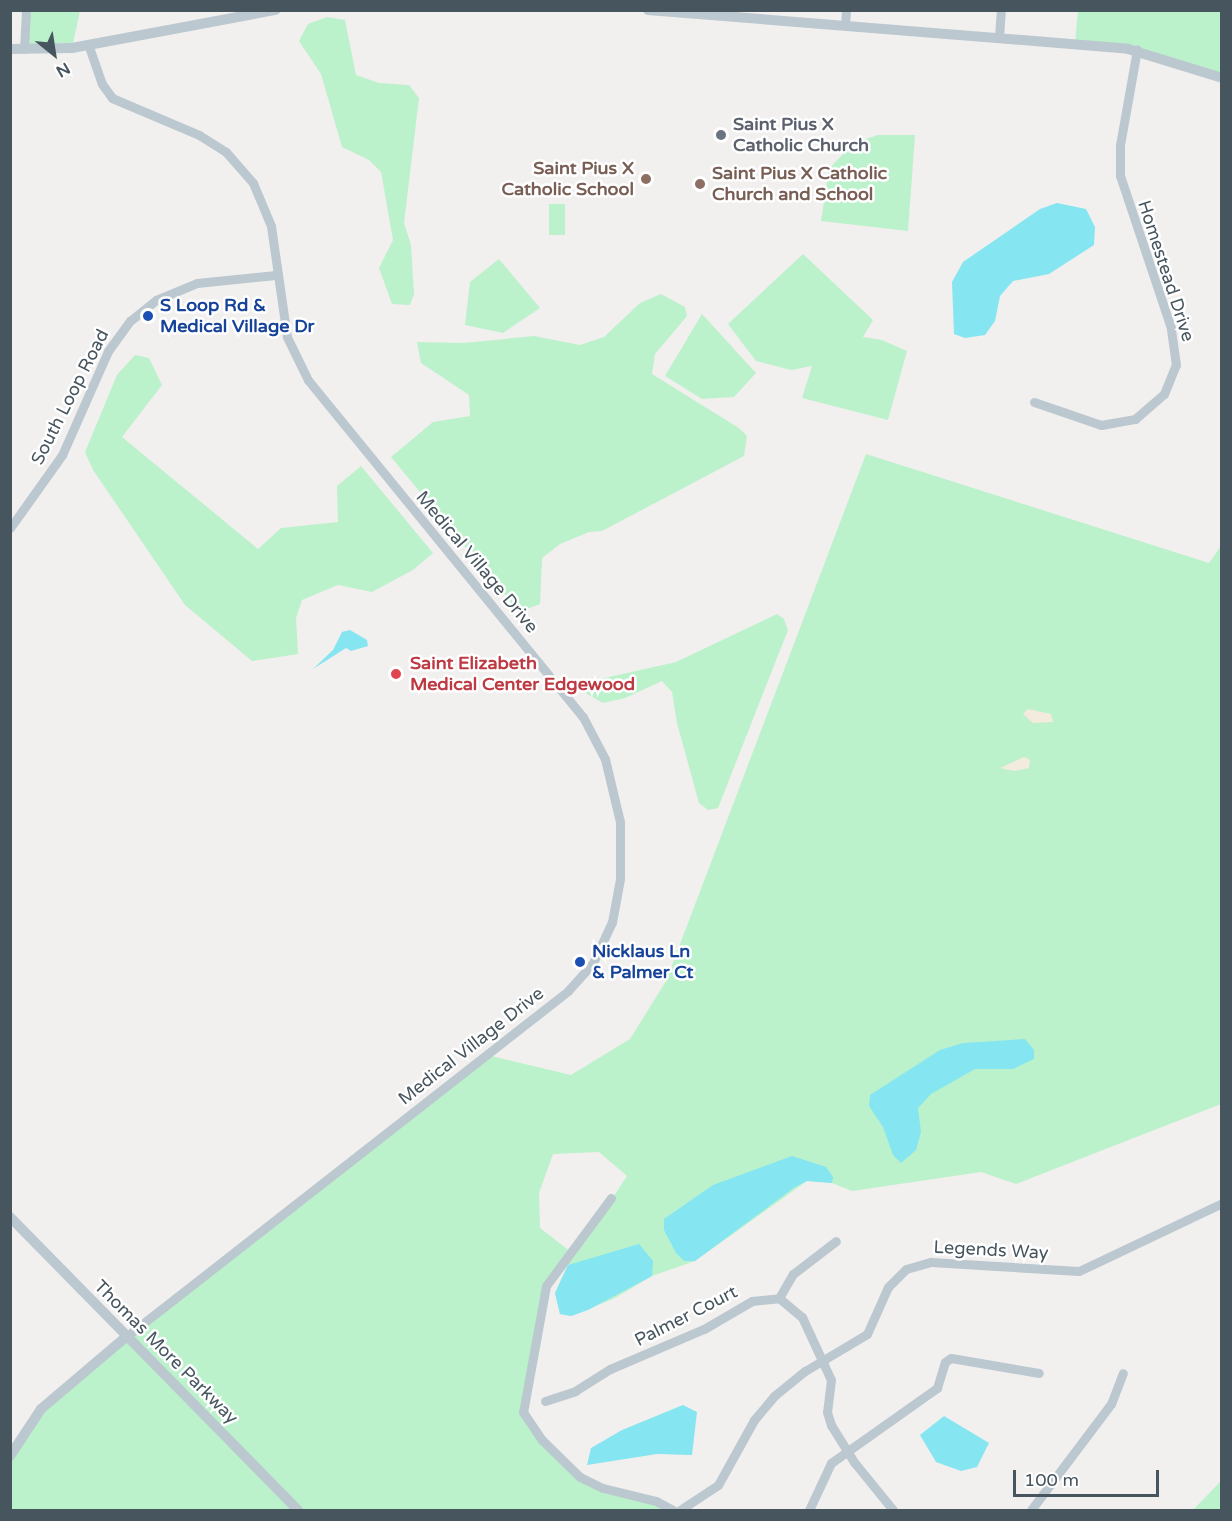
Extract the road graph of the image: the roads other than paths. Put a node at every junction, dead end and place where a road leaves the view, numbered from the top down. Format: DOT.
graph roads {
  1 [pos="26,10"];
  2 [pos="275,10"];
  3 [pos="648,10"];
  4 [pos="846,10"];
  5 [pos="1001,10"];
  6 [pos="691,12"];
  7 [pos="845,25"];
  8 [pos="999,37"];
  9 [pos="88,44"];
  10 [pos="10,49"];
  11 [pos="24,49"];
  12 [pos="1137,50"];
  13 [pos="1221,78"];
  14 [pos="276,275"];
  15 [pos="1034,402"];
  16 [pos="10,528"];
  17 [pos="611,1198"];
  18 [pos="1221,1203"];
  19 [pos="10,1216"];
  20 [pos="836,1241"];
  21 [pos="779,1298"];
  22 [pos="128,1336"];
  23 [pos="821,1361"];
  24 [pos="1124,1372"];
  25 [pos="1040,1373"];
  26 [pos="545,1401"];
  27 [pos="848,1452"];
  28 [pos="10,1456"];
  29 [pos="298,1510"];
  30 [pos="673,1510"];
  31 [pos="680,1510"];
  32 [pos="809,1510"];
  33 [pos="893,1510"];
  34 [pos="1031,1510"];
  1 -- 11 [label="street"];
  2 -- 9 [label="street"];
  3 -- 6 [label="street"];
  4 -- 7 [label="street"];
  5 -- 8 [label="street"];
  6 -- 7 [label="street"];
  7 -- 8 [label="street"];
  8 -- 12 [label="street"];
  9 -- 11 [label="street"];
  9 -- 14 [label="street, Medical Village Drive"];
  10 -- 11 [label="street"];
  12 -- 13 [label="street"];
  12 -- 15 [label="street, Homestead Drive"];
  14 -- 16 [label="street, South Loop Road"];
  14 -- 22 [label="street, Medical Village Drive"];
  17 -- 30 [label="street"];
  18 -- 23 [label="street, Legends Way"];
  19 -- 22 [label="street, Thomas More Parkway"];
  20 -- 21 [label="street"];
  21 -- 23 [label="street"];
  21 -- 26 [label="street, Palmer Court"];
  22 -- 28 [label="street"];
  22 -- 29 [label="street, Thomas More Parkway"];
  23 -- 27 [label="street"];
  23 -- 31 [label="street, Legends Way"];
  24 -- 34 [label="street"];
  25 -- 27 [label="street"];
  27 -- 32 [label="street"];
  27 -- 33 [label="street"];
}
